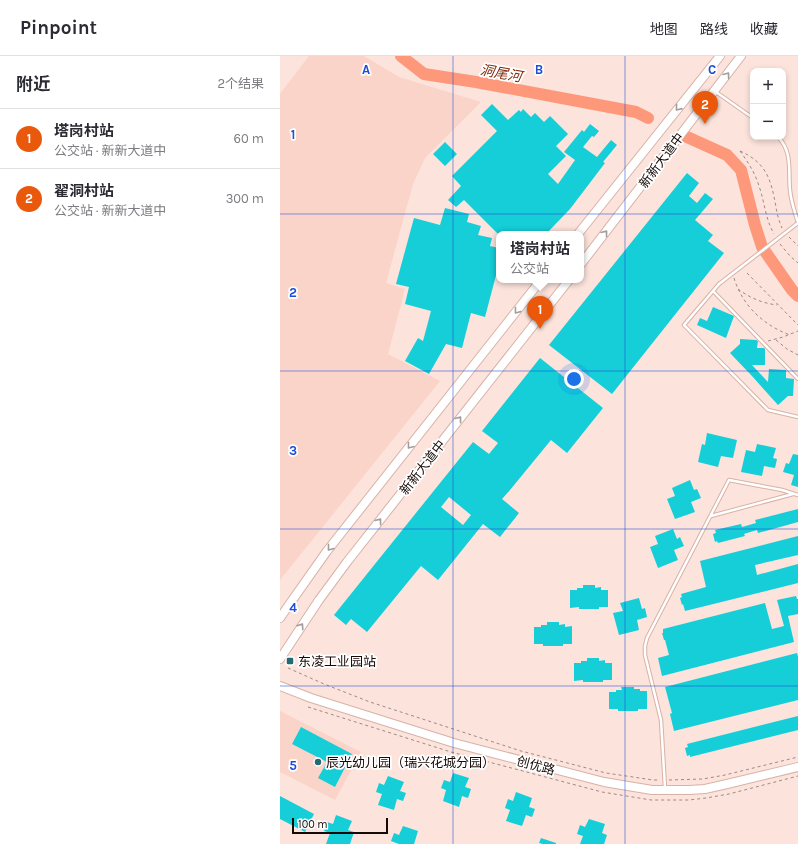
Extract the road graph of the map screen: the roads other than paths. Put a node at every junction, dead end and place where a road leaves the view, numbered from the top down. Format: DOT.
graph roads {
  1 [pos="720,56"];
  2 [pos="741,56"];
  3 [pos="714,91"];
  4 [pos="750,116"];
  5 [pos="780,140"];
  6 [pos="798,223"];
  7 [pos="580,231"];
  8 [pos="584,260"];
  9 [pos="539,283"];
  10 [pos="567,283"];
  11 [pos="713,291"];
  12 [pos="798,379"];
  13 [pos="798,417"];
  14 [pos="794,494"];
  15 [pos="798,495"];
  16 [pos="710,516"];
  17 [pos="280,618"];
  18 [pos="280,658"];
  19 [pos="280,686"];
  20 [pos="798,766"];
  21 [pos="665,790"];
  1 -- 7 [label="main road, 新新大道中, one-way"];
  3 -- 2 [label="main road, 新新大道中, one-way"];
  3 -- 4 [label="lane"];
  8 -- 3 [label="main road, 新新大道中, one-way"];
  5 -- 6 [label="lane"];
  6 -- 11 [label="lane, bridge"];
  9 -- 17 [label="main road, 新新大道中, one-way"];
  18 -- 10 [label="main road, 新新大道中, one-way"];
  11 -- 12 [label="lane"];
  11 -- 13 [label="lane"];
  14 -- 15 [label="lane"];
  14 -- 16 [label="lane"];
  14 -- 16 [label="lane"];
  16 -- 21 [label="lane"];
  19 -- 21 [label="main road, 创优路"];
  20 -- 21 [label="main road, 创优路"];
}
